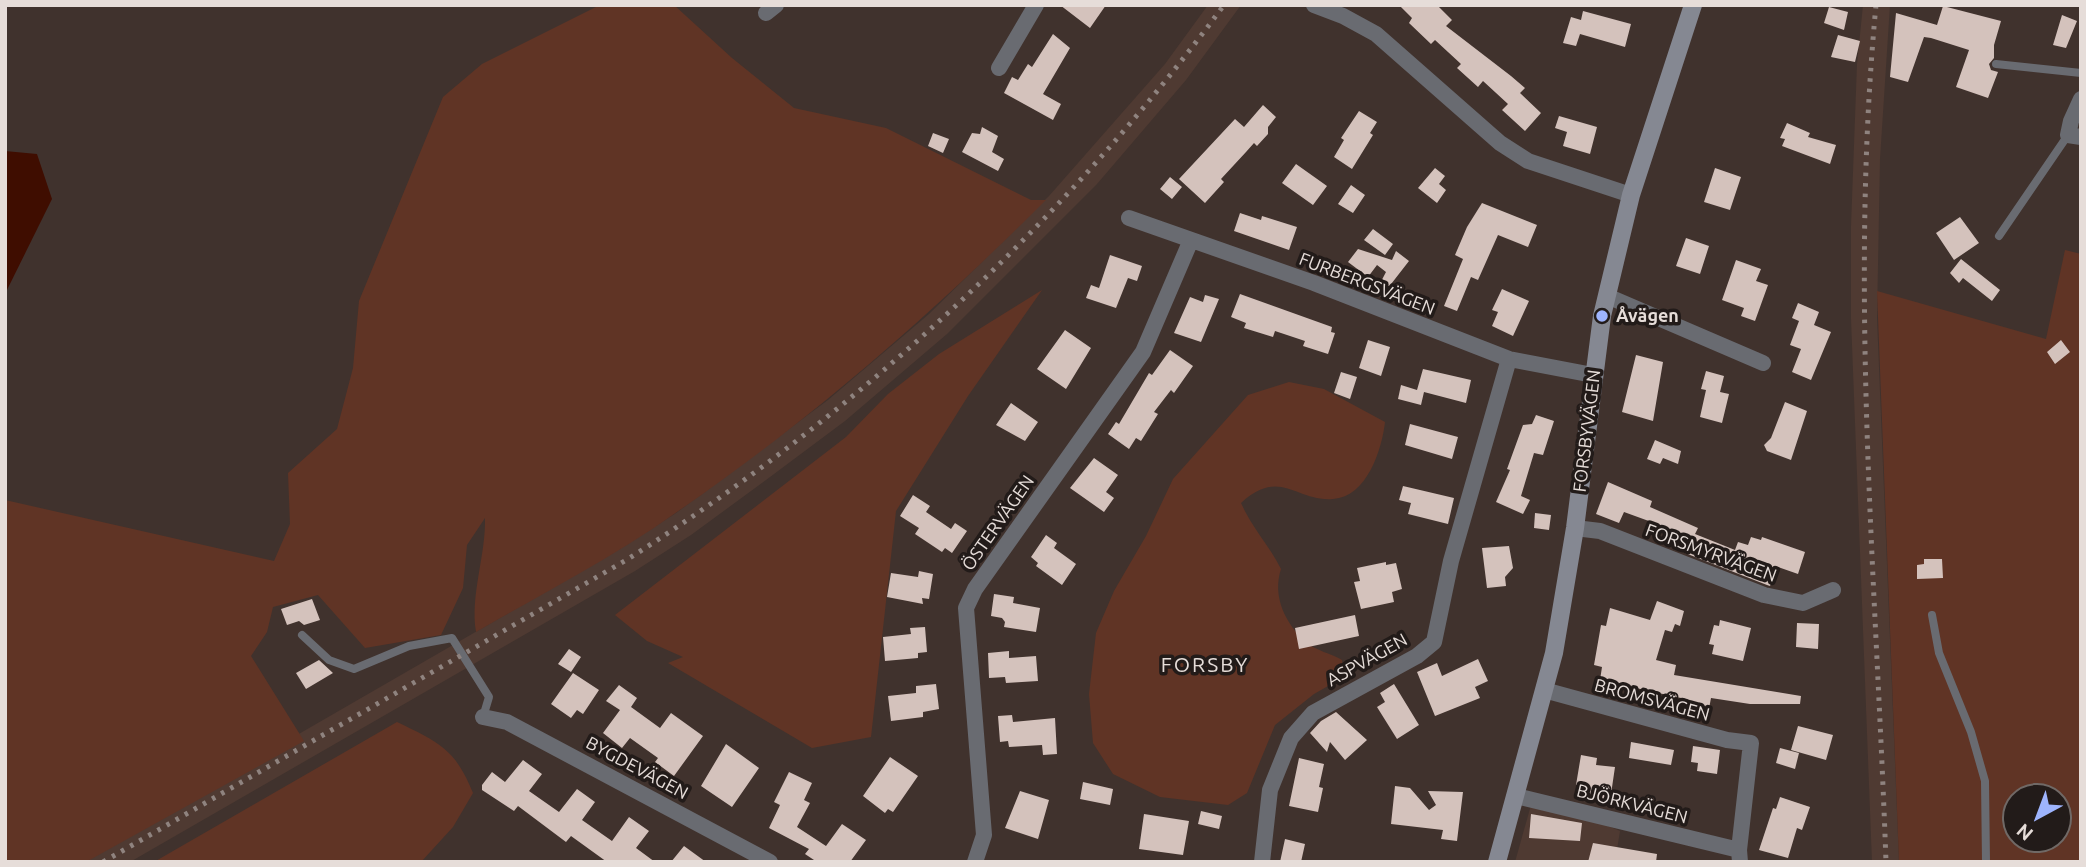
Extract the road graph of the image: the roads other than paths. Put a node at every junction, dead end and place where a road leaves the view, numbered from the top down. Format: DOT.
graph roads {
  1 [pos="1037,5"];
  2 [pos="1314,5"];
  3 [pos="1693,5"];
  4 [pos="1996,64"];
  5 [pos="999,68"];
  6 [pos="2081,73"];
  7 [pos="2081,99"];
  8 [pos="2075,136"];
  9 [pos="1631,195"];
  10 [pos="1129,218"];
  11 [pos="1999,236"];
  12 [pos="1191,240"];
  13 [pos="1606,296"];
  14 [pos="1509,359"];
  15 [pos="1763,363"];
  16 [pos="1593,374"];
  17 [pos="1576,528"];
  18 [pos="1833,590"];
  19 [pos="1931,615"];
  20 [pos="302,635"];
  21 [pos="1544,690"];
  22 [pos="483,717"];
  23 [pos="1751,743"];
  24 [pos="1516,796"];
  25 [pos="1740,856"];
  26 [pos="759,859"];
  27 [pos="975,862"];
  28 [pos="1262,862"];
  29 [pos="1497,862"];
  30 [pos="1986,862"];
  1 -- 5 [label="street"];
  2 -- 9 [label="street"];
  3 -- 9 [label="street, FORSBYVÄGEN"];
  4 -- 6 [label="lane"];
  7 -- 8 [label="street"];
  8 -- 11 [label="lane"];
  9 -- 13 [label="street, FORSBYVÄGEN"];
  10 -- 12 [label="street, FURBERGSVÄGEN"];
  12 -- 14 [label="street, FURBERGSVÄGEN"];
  12 -- 27 [label="street, ÖSTERVÄGEN"];
  13 -- 15 [label="street"];
  13 -- 16 [label="street, FORSBYVÄGEN"];
  14 -- 16 [label="street, FURBERGSVÄGEN"];
  14 -- 28 [label="street, ASPVÄGEN"];
  16 -- 17 [label="street, FORSBYVÄGEN"];
  17 -- 18 [label="street, FORSMYRVÄGEN"];
  17 -- 21 [label="street, FORSBYVÄGEN"];
  19 -- 30 [label="lane"];
  20 -- 22 [label="lane"];
  21 -- 23 [label="street, BROMSVÄGEN"];
  21 -- 24 [label="street, FORSBYVÄGEN"];
  22 -- 26 [label="street, BYGDEVÄGEN"];
  23 -- 25 [label="street, BJÖRKVÄGEN"];
  24 -- 25 [label="street, BJÖRKVÄGEN"];
  24 -- 29 [label="street, FORSBYVÄGEN"];
}
